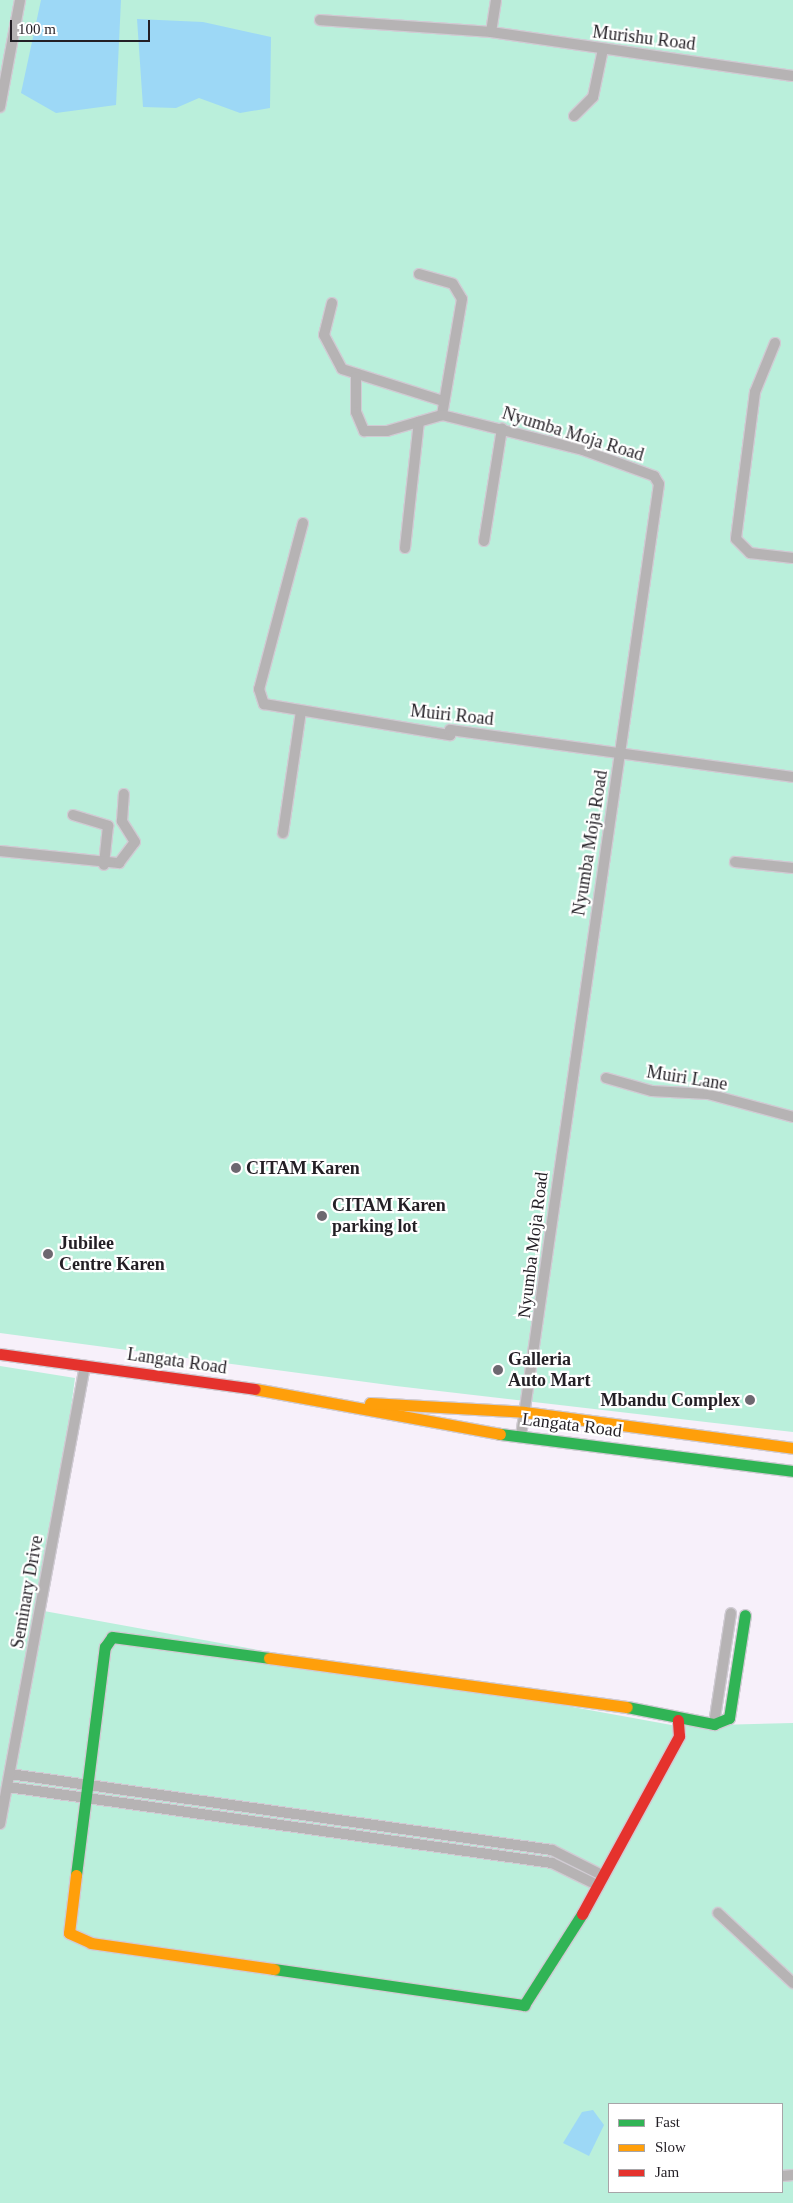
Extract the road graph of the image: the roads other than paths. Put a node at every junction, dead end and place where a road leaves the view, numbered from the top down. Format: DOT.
graph roads {
  1 [pos="20,0"];
  2 [pos="496,0"];
  3 [pos="320,20"];
  4 [pos="491,32"];
  5 [pos="603,49"];
  6 [pos="793,76"];
  7 [pos="0,107"];
  8 [pos="574,116"];
  9 [pos="419,274"];
  10 [pos="332,303"];
  11 [pos="775,343"];
  12 [pos="356,377"];
  13 [pos="443,401"];
  14 [pos="442,415"];
  15 [pos="419,422"];
  16 [pos="502,428"];
  17 [pos="303,523"];
  18 [pos="484,541"];
  19 [pos="405,548"];
  20 [pos="793,558"];
  21 [pos="301,710"];
  22 [pos="621,753"];
  23 [pos="793,778"];
  24 [pos="124,794"];
  25 [pos="73,815"];
  26 [pos="283,833"];
  27 [pos="0,851"];
  28 [pos="735,862"];
  29 [pos="104,865"];
  30 [pos="793,868"];
  31 [pos="606,1078"];
  32 [pos="793,1117"];
  33 [pos="0,1354"];
  34 [pos="85,1366"];
  35 [pos="348,1403"];
  36 [pos="524,1412"];
  37 [pos="521,1436"];
  38 [pos="793,1448"];
  39 [pos="793,1471"];
  40 [pos="731,1613"];
  41 [pos="746,1616"];
  42 [pos="678,1720"];
  43 [pos="714,1724"];
  44 [pos="10,1774"];
  45 [pos="8,1787"];
  46 [pos="87,1790"];
  47 [pos="0,1824"];
  48 [pos="601,1881"];
  49 [pos="718,1913"];
  50 [pos="793,1984"];
  1 -- 7 [label="street"];
  2 -- 4 [label="street"];
  3 -- 4 [label="street, Murishu Road"];
  4 -- 5 [label="street, Murishu Road"];
  5 -- 6 [label="street, Murishu Road"];
  5 -- 8 [label="street"];
  9 -- 13 [label="street"];
  10 -- 12 [label="street"];
  11 -- 20 [label="street"];
  12 -- 13 [label="street"];
  12 -- 15 [label="street"];
  13 -- 14 [label="street"];
  14 -- 15 [label="street"];
  14 -- 16 [label="street, Nyumba Moja Road"];
  15 -- 19 [label="street"];
  16 -- 18 [label="street"];
  16 -- 22 [label="street, Nyumba Moja Road"];
  17 -- 21 [label="street, Muiri Road"];
  21 -- 22 [label="street, Muiri Road"];
  21 -- 26 [label="street"];
  22 -- 23 [label="street, Muiri Road"];
  22 -- 36 [label="street, Nyumba Moja Road"];
  24 -- 29 [label="street"];
  25 -- 29 [label="street"];
  27 -- 29 [label="street"];
  28 -- 30 [label="street"];
  31 -- 32 [label="street, Muiri Lane"];
  33 -- 34 [label="street, Langata Road"];
  34 -- 35 [label="street, Langata Road"];
  34 -- 44 [label="street, Seminary Drive"];
  35 -- 36 [label="street, Langata Road"];
  35 -- 37 [label="street, Langata Road"];
  36 -- 37 [label="street, Nyumba Moja Road"];
  36 -- 38 [label="street, Langata Road"];
  37 -- 39 [label="street, Langata Road"];
  40 -- 43 [label="street"];
  41 -- 43 [label="street"];
  42 -- 43 [label="street"];
  42 -- 46 [label="street"];
  42 -- 48 [label="street"];
  44 -- 45 [label="street, Seminary Drive"];
  44 -- 46 [label="street"];
  45 -- 46 [label="street"];
  45 -- 47 [label="street, Seminary Drive"];
  46 -- 48 [label="street"];
  46 -- 48 [label="street"];
  49 -- 50 [label="street"];
}
